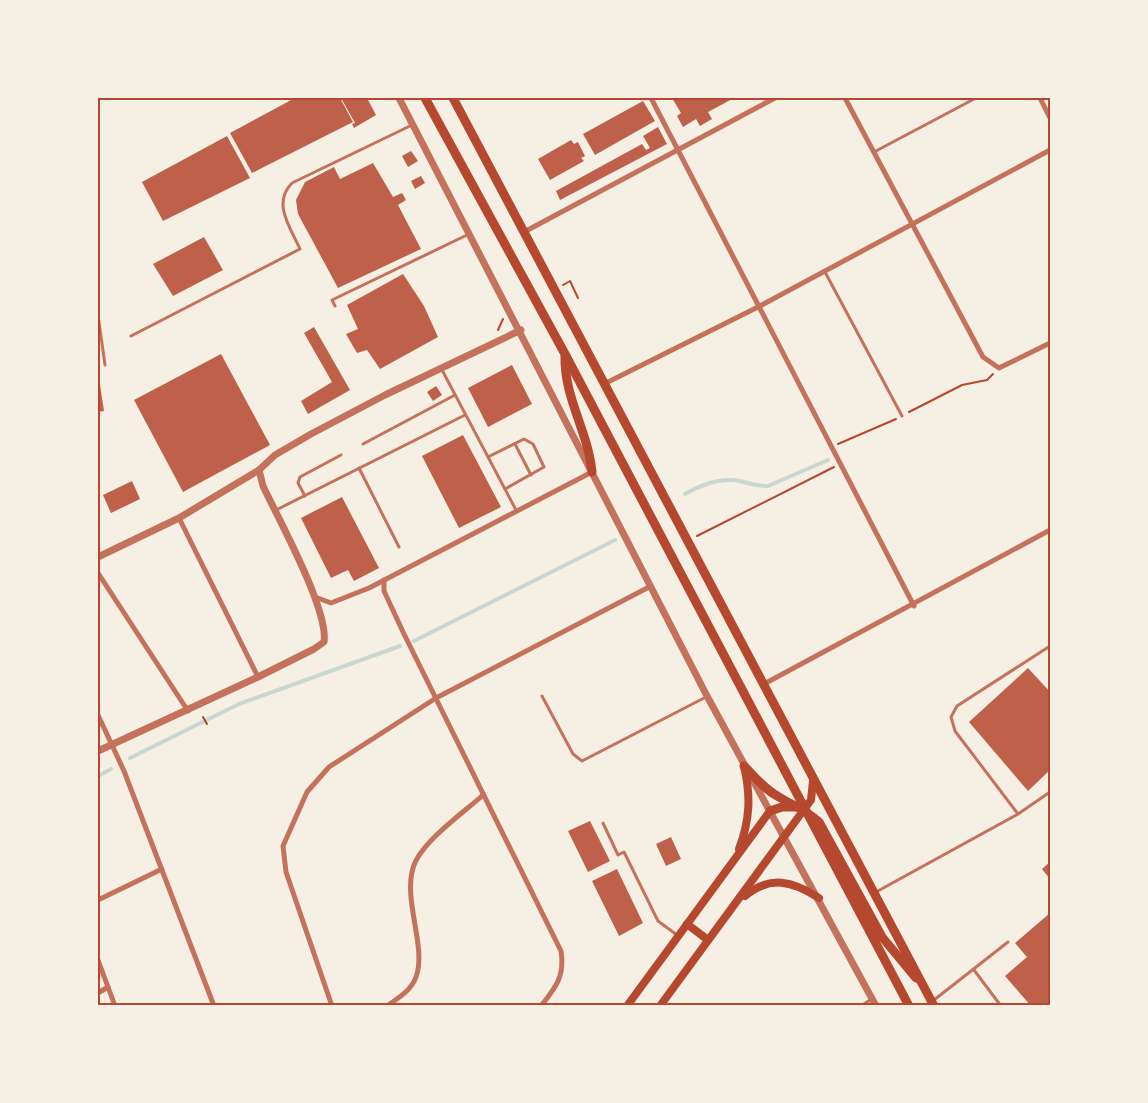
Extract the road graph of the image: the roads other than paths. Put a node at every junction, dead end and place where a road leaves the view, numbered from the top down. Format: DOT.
graph roads {
  1 [pos="399,98"];
  2 [pos="425,98"];
  3 [pos="453,98"];
  4 [pos="651,98"];
  5 [pos="775,98"];
  6 [pos="845,98"];
  7 [pos="976,98"];
  8 [pos="1040,98"];
  9 [pos="1050,118"];
  10 [pos="413,124"];
  11 [pos="679,147"];
  12 [pos="1050,150"];
  13 [pos="874,152"];
  14 [pos="912,223"];
  15 [pos="524,232"];
  16 [pos="471,233"];
  17 [pos="824,271"];
  18 [pos="335,306"];
  19 [pos="760,306"];
  20 [pos="98,315"];
  21 [pos="521,330"];
  22 [pos="131,336"];
  23 [pos="1050,343"];
  24 [pos="565,354"];
  25 [pos="105,365"];
  26 [pos="441,368"];
  27 [pos="606,383"];
  28 [pos="455,395"];
  29 [pos="465,415"];
  30 [pos="902,416"];
  31 [pos="363,444"];
  32 [pos="515,444"];
  33 [pos="341,455"];
  34 [pos="488,458"];
  35 [pos="359,468"];
  36 [pos="260,470"];
  37 [pos="592,472"];
  38 [pos="531,475"];
  39 [pos="505,489"];
  40 [pos="305,496"];
  41 [pos="274,510"];
  42 [pos="517,511"];
  43 [pos="179,518"];
  44 [pos="1050,530"];
  45 [pos="399,547"];
  46 [pos="98,557"];
  47 [pos="98,573"];
  48 [pos="384,580"];
  49 [pos="651,586"];
  50 [pos="315,597"];
  51 [pos="914,606"];
  52 [pos="1050,646"];
  53 [pos="258,677"];
  54 [pos="764,684"];
  55 [pos="542,696"];
  56 [pos="707,696"];
  57 [pos="436,698"];
  58 [pos="188,711"];
  59 [pos="98,715"];
  60 [pos="112,744"];
  61 [pos="98,751"];
  62 [pos="744,766"];
  63 [pos="813,774"];
  64 [pos="1050,792"];
  65 [pos="482,796"];
  66 [pos="805,809"];
  67 [pos="770,811"];
  68 [pos="1018,814"];
  69 [pos="603,823"];
  70 [pos="785,836"];
  71 [pos="735,860"];
  72 [pos="162,869"];
  73 [pos="876,892"];
  74 [pos="819,898"];
  75 [pos="98,900"];
  76 [pos="732,907"];
  77 [pos="687,924"];
  78 [pos="678,936"];
  79 [pos="708,940"];
  80 [pos="1008,942"];
  81 [pos="98,960"];
  82 [pos="974,970"];
  83 [pos="108,987"];
  84 [pos="925,989"];
  85 [pos="98,993"];
  86 [pos="874,1002"];
  87 [pos="933,1004"];
  88 [pos="115,1005"];
  89 [pos="214,1005"];
  90 [pos="332,1005"];
  91 [pos="387,1005"];
  92 [pos="541,1005"];
  93 [pos="627,1005"];
  94 [pos="660,1005"];
  95 [pos="861,1005"];
  96 [pos="909,1005"];
  97 [pos="1001,1005"];
  1 -- 10 [label="street"];
  2 -- 24 [label="highway"];
  3 -- 15 [label="highway"];
  4 -- 11 [label="street"];
  5 -- 11 [label="street"];
  6 -- 13 [label="street"];
  7 -- 13 [label="lane"];
  8 -- 9 [label="street"];
  10 -- 16 [label="street"];
  10 -- 22 [label="lane"];
  11 -- 15 [label="street"];
  11 -- 19 [label="street"];
  12 -- 14 [label="street"];
  13 -- 14 [label="street"];
  14 -- 17 [label="street"];
  14 -- 23 [label="street"];
  15 -- 27 [label="highway"];
  16 -- 18 [label="lane"];
  16 -- 21 [label="street"];
  17 -- 19 [label="street"];
  17 -- 30 [label="lane"];
  19 -- 27 [label="street"];
  19 -- 51 [label="street"];
  20 -- 25 [label="lane"];
  21 -- 26 [label="street"];
  21 -- 37 [label="street"];
  24 -- 37 [label="highway"];
  24 -- 66 [label="highway"];
  26 -- 28 [label="lane"];
  26 -- 36 [label="street"];
  27 -- 54 [label="highway"];
  28 -- 29 [label="lane"];
  28 -- 31 [label="lane"];
  29 -- 34 [label="lane"];
  29 -- 35 [label="lane"];
  32 -- 34 [label="lane"];
  32 -- 38 [label="lane"];
  32 -- 38 [label="lane"];
  33 -- 40 [label="lane"];
  34 -- 39 [label="lane"];
  35 -- 40 [label="lane"];
  35 -- 45 [label="lane"];
  36 -- 41 [label="street"];
  36 -- 43 [label="street"];
  37 -- 42 [label="street"];
  37 -- 49 [label="street"];
  38 -- 39 [label="lane"];
  39 -- 42 [label="lane"];
  40 -- 41 [label="lane"];
  41 -- 50 [label="street"];
  42 -- 48 [label="street"];
  43 -- 46 [label="street"];
  43 -- 53 [label="street"];
  44 -- 51 [label="street"];
  47 -- 58 [label="street"];
  48 -- 50 [label="street"];
  48 -- 57 [label="street"];
  49 -- 56 [label="street"];
  49 -- 57 [label="street"];
  50 -- 53 [label="street"];
  51 -- 54 [label="street"];
  52 -- 68 [label="lane"];
  53 -- 58 [label="street"];
  54 -- 63 [label="highway"];
  55 -- 56 [label="lane"];
  56 -- 62 [label="street"];
  57 -- 65 [label="street"];
  57 -- 90 [label="street"];
  58 -- 60 [label="street"];
  59 -- 60 [label="street"];
  60 -- 61 [label="street"];
  60 -- 72 [label="street"];
  62 -- 66 [label="highway"];
  62 -- 67 [label="street"];
  62 -- 71 [label="main road"];
  63 -- 66 [label="main road"];
  63 -- 73 [label="highway"];
  64 -- 68 [label="lane"];
  65 -- 91 [label="street"];
  65 -- 92 [label="street"];
  66 -- 67 [label="highway"];
  66 -- 70 [label="main road"];
  66 -- 84 [label="highway"];
  66 -- 96 [label="highway"];
  67 -- 70 [label="street"];
  67 -- 71 [label="main road"];
  68 -- 73 [label="lane"];
  69 -- 78 [label="lane"];
  70 -- 74 [label="street"];
  70 -- 76 [label="main road"];
  71 -- 77 [label="main road"];
  72 -- 75 [label="street"];
  72 -- 89 [label="street"];
  73 -- 84 [label="highway"];
  74 -- 76 [label="main road"];
  74 -- 86 [label="street"];
  76 -- 79 [label="main road"];
  77 -- 78 [label="main road"];
  77 -- 79 [label="main road"];
  78 -- 93 [label="main road"];
  79 -- 94 [label="main road"];
  80 -- 82 [label="lane"];
  81 -- 83 [label="street"];
  82 -- 87 [label="lane"];
  82 -- 97 [label="lane"];
  83 -- 85 [label="street"];
  83 -- 88 [label="street"];
  84 -- 87 [label="highway"];
  86 -- 95 [label="lane"];
}
